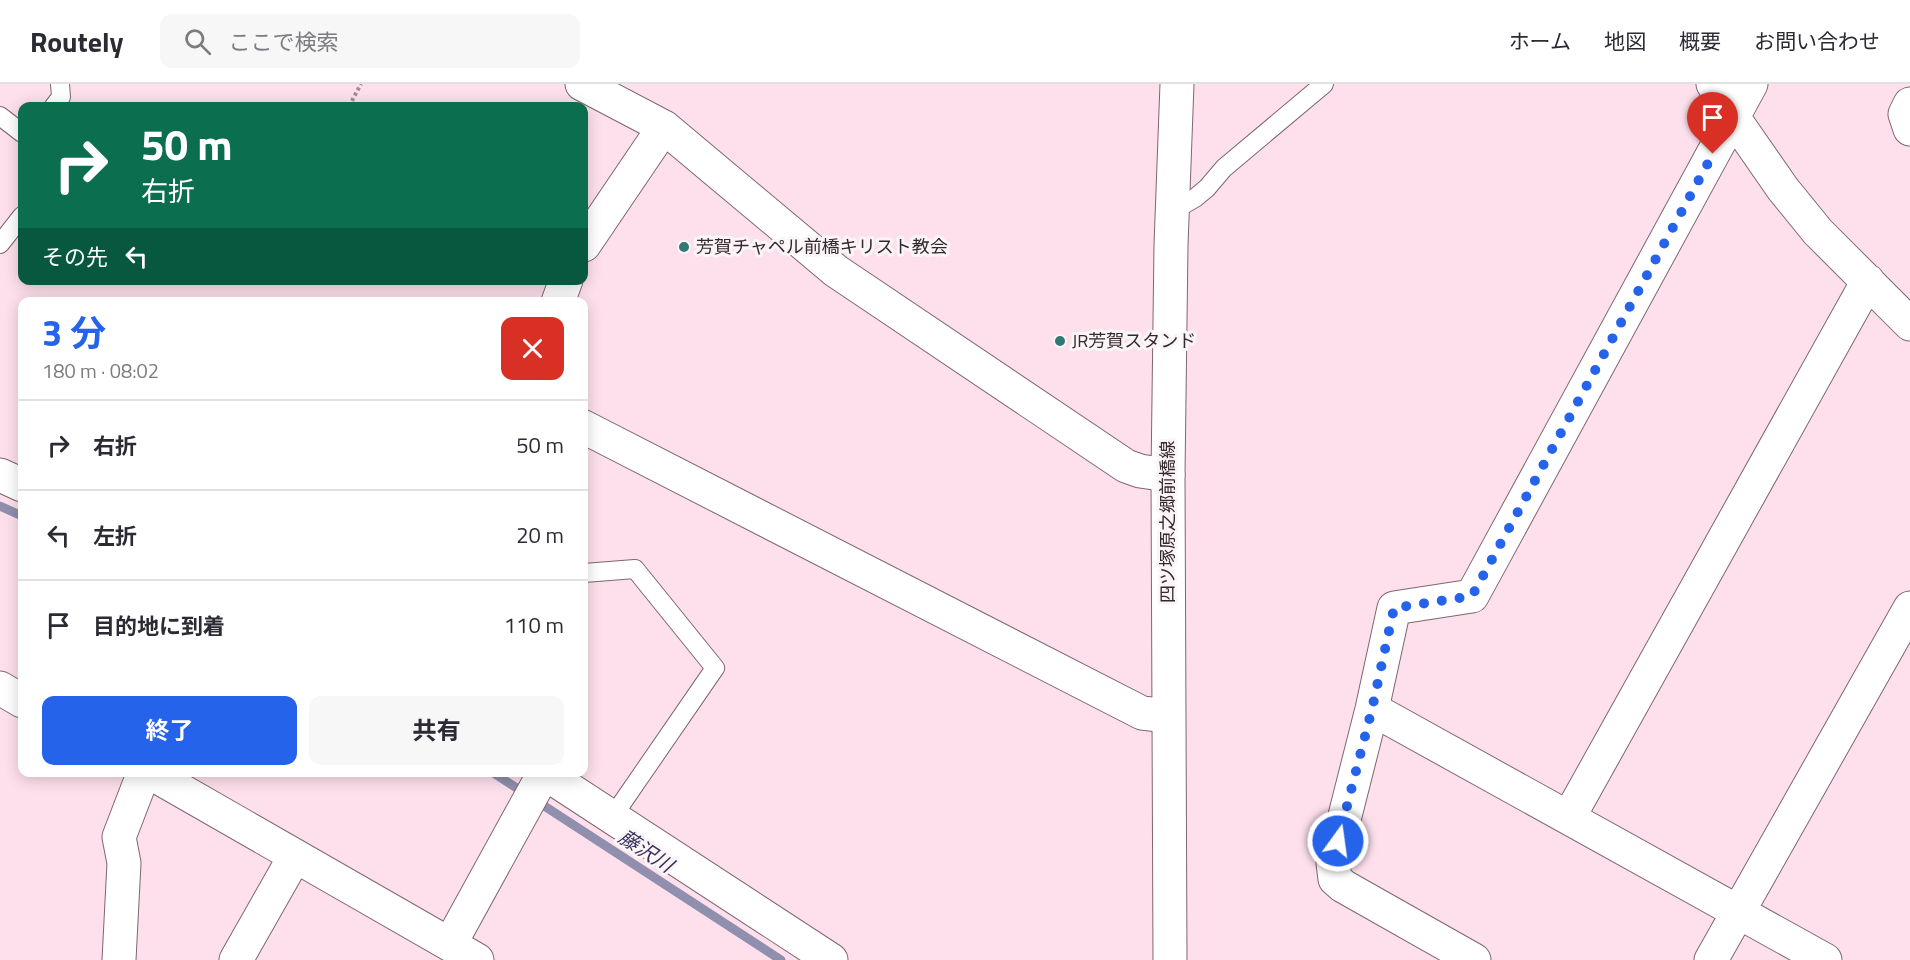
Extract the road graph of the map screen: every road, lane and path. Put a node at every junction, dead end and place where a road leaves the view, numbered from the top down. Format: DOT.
graph roads {
  1 [pos="60,84"];
  2 [pos="361,84"];
  3 [pos="582,84"];
  4 [pos="1177,84"];
  5 [pos="1324,84"];
  6 [pos="1713,84"];
  7 [pos="1751,84"];
  8 [pos="57,102"];
  9 [pos="351,102"];
  10 [pos="1910,104"];
  11 [pos="0,116"];
  12 [pos="1733,117"];
  13 [pos="664,127"];
  14 [pos="1910,129"];
  15 [pos="18,130"];
  16 [pos="1173,211"];
  17 [pos="18,221"];
  18 [pos="588,239"];
  19 [pos="0,244"];
  20 [pos="1868,281"];
  21 [pos="1910,324"];
  22 [pos="588,429"];
  23 [pos="0,475"];
  24 [pos="1168,475"];
  25 [pos="18,483"];
  26 [pos="588,573"];
  27 [pos="1910,608"];
  28 [pos="0,688"];
  29 [pos="18,699"];
  30 [pos="1372,709"];
  31 [pos="1168,716"];
  32 [pos="142,777"];
  33 [pos="158,777"];
  34 [pos="542,777"];
  35 [pos="550,777"];
  36 [pos="1569,817"];
  37 [pos="611,819"];
  38 [pos="295,855"];
  39 [pos="1737,910"];
  40 [pos="463,952"];
  41 [pos="119,960"];
  42 [pos="236,960"];
  43 [pos="831,960"];
  44 [pos="1170,960"];
  45 [pos="1474,960"];
  46 [pos="1711,960"];
  47 [pos="1825,960"];
  1 -- 8 [label="lane"];
  2 -- 9 [label="path"];
  3 -- 13 [label="street"];
  4 -- 16 [label="street, 四ツ塚原之郷前橋線"];
  5 -- 16 [label="lane"];
  6 -- 12 [label="street"];
  7 -- 12 [label="street"];
  10 -- 14 [label="street"];
  11 -- 15 [label="lane"];
  12 -- 20 [label="street"];
  12 -- 30 [label="street"];
  13 -- 18 [label="street"];
  13 -- 24 [label="street"];
  16 -- 24 [label="street, 四ツ塚原之郷前橋線"];
  17 -- 19 [label="lane"];
  20 -- 21 [label="street"];
  20 -- 36 [label="street"];
  22 -- 31 [label="street"];
  23 -- 25 [label="street"];
  24 -- 31 [label="street, 四ツ塚原之郷前橋線"];
  26 -- 37 [label="lane"];
  27 -- 39 [label="street"];
  28 -- 29 [label="street"];
  30 -- 36 [label="street"];
  30 -- 45 [label="street"];
  31 -- 44 [label="street, 四ツ塚原之郷前橋線"];
  32 -- 41 [label="street"];
  33 -- 38 [label="street"];
  34 -- 40 [label="street"];
  35 -- 37 [label="street"];
  36 -- 39 [label="street"];
  37 -- 43 [label="street"];
  38 -- 40 [label="street"];
  38 -- 42 [label="street"];
  39 -- 46 [label="street"];
  39 -- 47 [label="street"];
}
